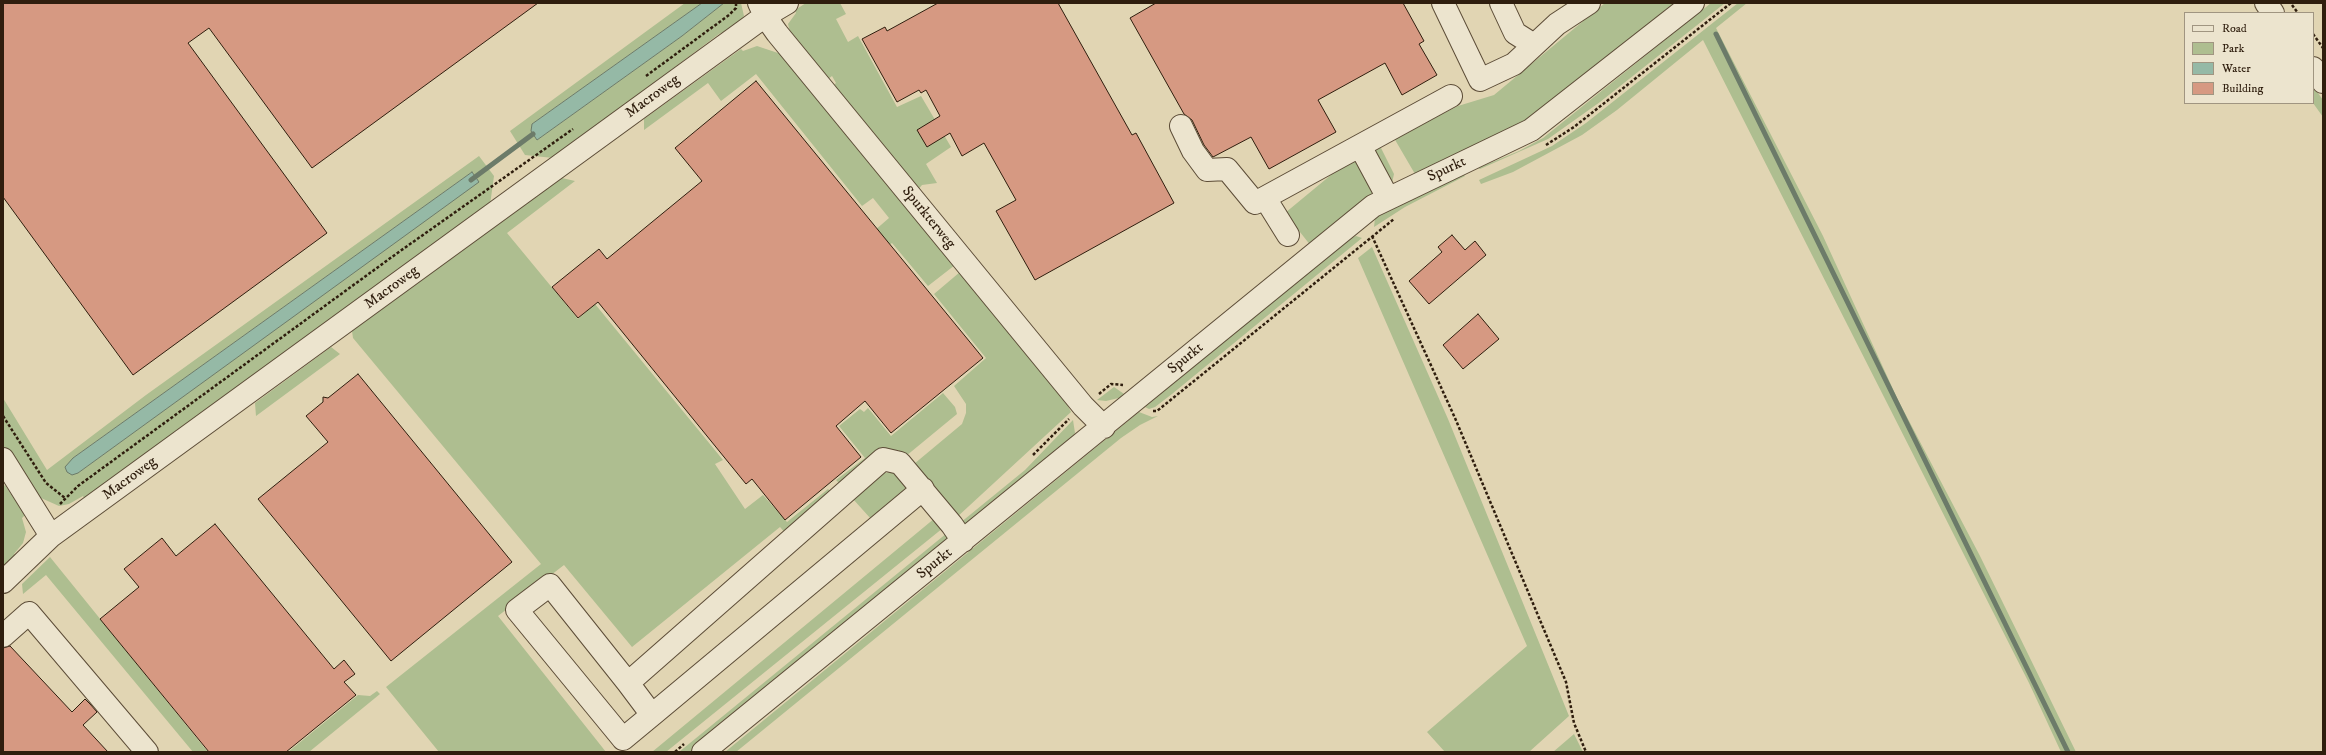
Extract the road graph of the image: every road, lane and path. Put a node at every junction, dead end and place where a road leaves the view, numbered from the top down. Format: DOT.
graph roads {
  1 [pos="736,3"];
  2 [pos="787,3"];
  3 [pos="1443,3"];
  4 [pos="1501,3"];
  5 [pos="1589,3"];
  6 [pos="1693,3"];
  7 [pos="2266,3"];
  8 [pos="2291,3"];
  9 [pos="762,9"];
  10 [pos="2272,12"];
  11 [pos="2297,12"];
  12 [pos="2314,35"];
  13 [pos="1534,45"];
  14 [pos="2323,48"];
  15 [pos="2314,69"];
  16 [pos="642,79"];
  17 [pos="2323,82"];
  18 [pos="1451,96"];
  19 [pos="579,125"];
  20 [pos="1181,126"];
  21 [pos="1360,146"];
  22 [pos="1265,198"];
  23 [pos="1388,198"];
  24 [pos="1359,218"];
  25 [pos="1288,235"];
  26 [pos="3,416"];
  27 [pos="1104,427"];
  28 [pos="3,459"];
  29 [pos="923,489"];
  30 [pos="65,498"];
  31 [pos="48,530"];
  32 [pos="963,541"];
  33 [pos="3,582"];
  34 [pos="3,636"];
  35 [pos="628,683"];
  36 [pos="652,715"];
  37 [pos="146,752"];
  38 [pos="703,752"];
  39 [pos="1586,752"];
  1 -- 16 [label="path"];
  2 -- 9 [label="street, Macroweg"];
  3 -- 13 [label="street"];
  4 -- 13 [label="street"];
  5 -- 13 [label="street"];
  6 -- 23 [label="street, Spurkt"];
  7 -- 10 [label="street"];
  8 -- 11 [label="path"];
  9 -- 27 [label="street, Spurkterweg"];
  9 -- 31 [label="street, Macroweg"];
  12 -- 14 [label="path"];
  15 -- 17 [label="street"];
  18 -- 21 [label="street"];
  19 -- 30 [label="path"];
  20 -- 22 [label="street"];
  21 -- 22 [label="street"];
  21 -- 23 [label="street"];
  22 -- 25 [label="street"];
  23 -- 24 [label="street, Spurkt"];
  24 -- 27 [label="street, Spurkt"];
  24 -- 39 [label="path"];
  26 -- 30 [label="path"];
  27 -- 32 [label="street, Spurkt"];
  28 -- 31 [label="street"];
  29 -- 32 [label="street"];
  29 -- 35 [label="street"];
  29 -- 36 [label="street"];
  30 -- 31 [label="path"];
  31 -- 33 [label="street, Macroweg"];
  32 -- 38 [label="street, Spurkt"];
  34 -- 37 [label="street"];
  35 -- 36 [label="street"];
  35 -- 36 [label="street"];
}
